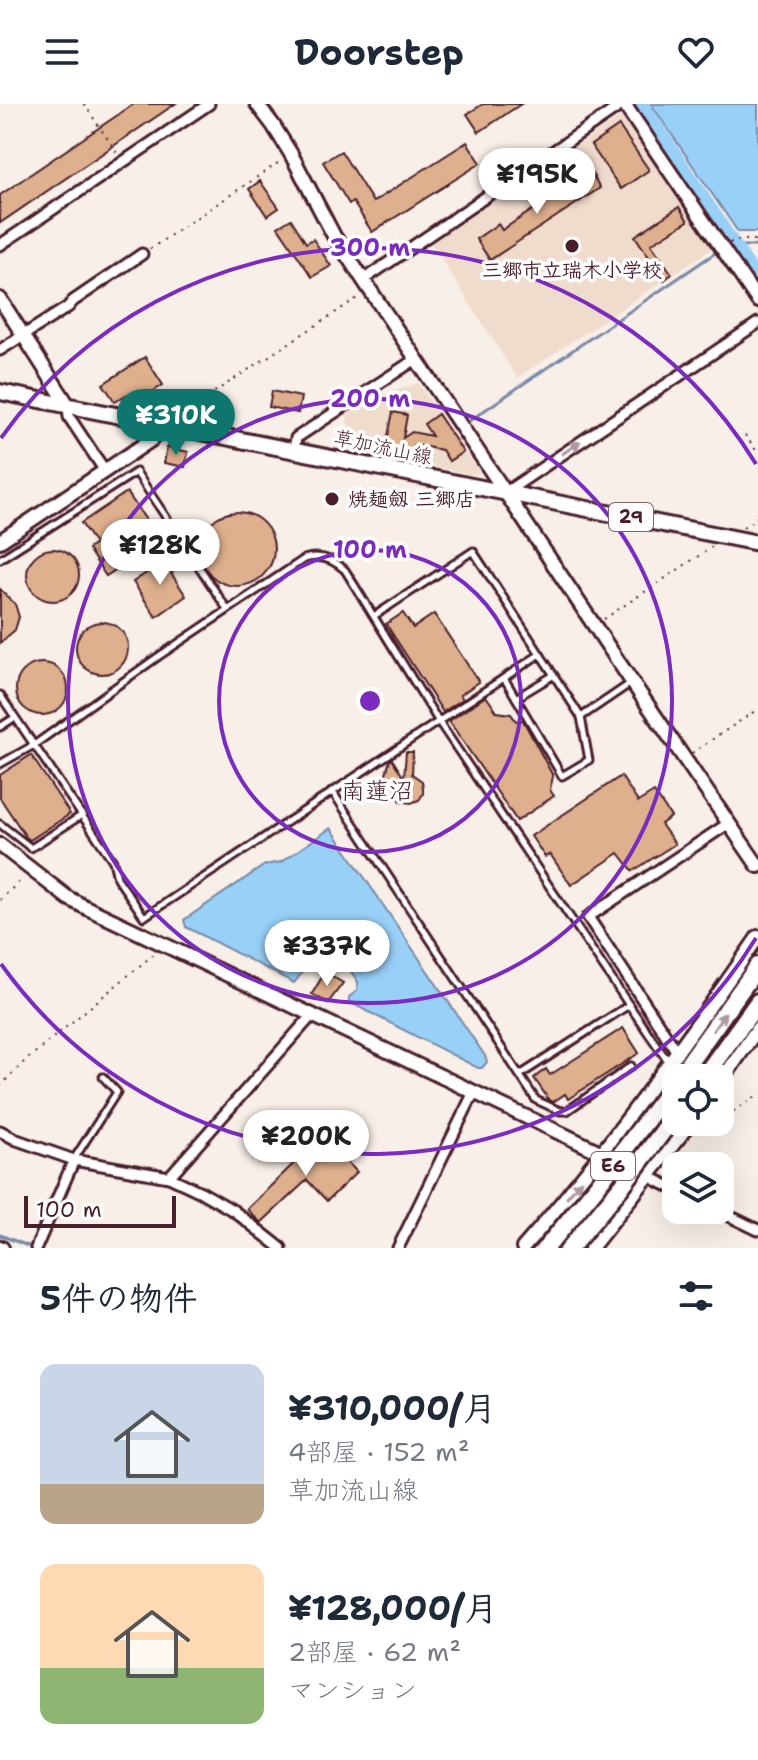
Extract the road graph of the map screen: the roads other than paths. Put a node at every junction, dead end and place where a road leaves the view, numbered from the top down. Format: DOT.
graph roads {
  1 [pos="209,104"];
  2 [pos="257,104"];
  3 [pos="623,104"];
  4 [pos="0,245"];
  5 [pos="142,254"];
  6 [pos="366,284"];
  7 [pos="0,299"];
  8 [pos="758,301"];
  9 [pos="758,323"];
  10 [pos="24,334"];
  11 [pos="0,350"];
  12 [pos="416,359"];
  13 [pos="0,392"];
  14 [pos="68,405"];
  15 [pos="165,424"];
  16 [pos="294,449"];
  17 [pos="105,471"];
  18 [pos="505,492"];
  19 [pos="0,541"];
  20 [pos="758,543"];
  21 [pos="0,559"];
  22 [pos="227,609"];
  23 [pos="374,616"];
  24 [pos="540,654"];
  25 [pos="554,675"];
  26 [pos="504,678"];
  27 [pos="632,682"];
  28 [pos="0,695"];
  29 [pos="516,698"];
  30 [pos="581,717"];
  31 [pos="14,718"];
  32 [pos="439,722"];
  33 [pos="0,727"];
  34 [pos="34,745"];
  35 [pos="0,764"];
  36 [pos="332,791"];
  37 [pos="82,815"];
  38 [pos="729,823"];
  39 [pos="0,824"];
  40 [pos="0,845"];
  41 [pos="758,866"];
  42 [pos="758,937"];
  43 [pos="758,966"];
  44 [pos="758,1002"];
  45 [pos="629,1005"];
  46 [pos="313,1014"];
  47 [pos="758,1028"];
  48 [pos="673,1057"];
  49 [pos="688,1064"];
  50 [pos="713,1064"];
  51 [pos="733,1064"];
  52 [pos="631,1066"];
  53 [pos="520,1075"];
  54 [pos="103,1077"];
  55 [pos="474,1092"];
  56 [pos="662,1100"];
  57 [pos="0,1131"];
  58 [pos="670,1136"];
  59 [pos="675,1136"];
  60 [pos="602,1153"];
  61 [pos="74,1160"];
  62 [pos="650,1176"];
  63 [pos="169,1177"];
  64 [pos="662,1182"];
  65 [pos="734,1218"];
  66 [pos="758,1230"];
  67 [pos="36,1248"];
  68 [pos="281,1248"];
  69 [pos="398,1248"];
  70 [pos="523,1248"];
  71 [pos="546,1248"];
  72 [pos="570,1248"];
  73 [pos="591,1248"];
  1 -- 4 [label="street"];
  2 -- 6 [label="street"];
  3 -- 6 [label="street"];
  3 -- 8 [label="street"];
  5 -- 10 [label="street"];
  6 -- 12 [label="street"];
  7 -- 10 [label="street"];
  18 -- 9 [label="street, one-way"];
  10 -- 11 [label="street"];
  10 -- 14 [label="street"];
  12 -- 16 [label="street"];
  12 -- 18 [label="street"];
  13 -- 14 [label="main road, 草加流山線 / 29"];
  14 -- 15 [label="main road, 草加流山線 / 29"];
  14 -- 17 [label="street"];
  15 -- 16 [label="main road, 草加流山線 / 29"];
  15 -- 17 [label="street"];
  16 -- 18 [label="main road, 草加流山線 / 29"];
  17 -- 19 [label="street"];
  18 -- 20 [label="main road, 草加流山線 / 29"];
  18 -- 27 [label="street"];
  21 -- 22 [label="lane"];
  22 -- 23 [label="lane"];
  22 -- 34 [label="lane"];
  23 -- 24 [label="lane"];
  23 -- 32 [label="lane"];
  24 -- 25 [label="lane"];
  24 -- 26 [label="lane"];
  25 -- 29 [label="lane"];
  25 -- 30 [label="lane"];
  26 -- 29 [label="lane"];
  26 -- 32 [label="lane"];
  27 -- 30 [label="lane"];
  27 -- 38 [label="street"];
  28 -- 31 [label="lane"];
  29 -- 30 [label="lane"];
  31 -- 33 [label="lane"];
  31 -- 34 [label="lane"];
  32 -- 36 [label="lane"];
  32 -- 45 [label="lane"];
  34 -- 35 [label="lane"];
  34 -- 37 [label="lane"];
  36 -- 37 [label="lane"];
  36 -- 53 [label="lane"];
  37 -- 39 [label="lane"];
  38 -- 41 [label="street"];
  38 -- 48 [label="street"];
  40 -- 46 [label="street"];
  42 -- 48 [label="street"];
  49 -- 43 [label="highway, E6, one-way"];
  44 -- 50 [label="highway"];
  45 -- 48 [label="lane"];
  45 -- 53 [label="lane"];
  46 -- 55 [label="street"];
  46 -- 63 [label="street"];
  47 -- 51 [label="street"];
  48 -- 60 [label="street"];
  52 -- 53 [label="lane"];
  54 -- 61 [label="lane"];
  55 -- 60 [label="street"];
  55 -- 69 [label="street"];
  56 -- 71 [label="highway, E6, bridge"];
  57 -- 61 [label="street"];
  58 -- 72 [label="highway, E6, bridge"];
  59 -- 62 [label="street"];
  60 -- 62 [label="street"];
  70 -- 60 [label="street, one-way"];
  61 -- 63 [label="street"];
  61 -- 67 [label="street"];
  62 -- 64 [label="street"];
  62 -- 73 [label="street"];
  63 -- 68 [label="street"];
  65 -- 66 [label="street"];
}
